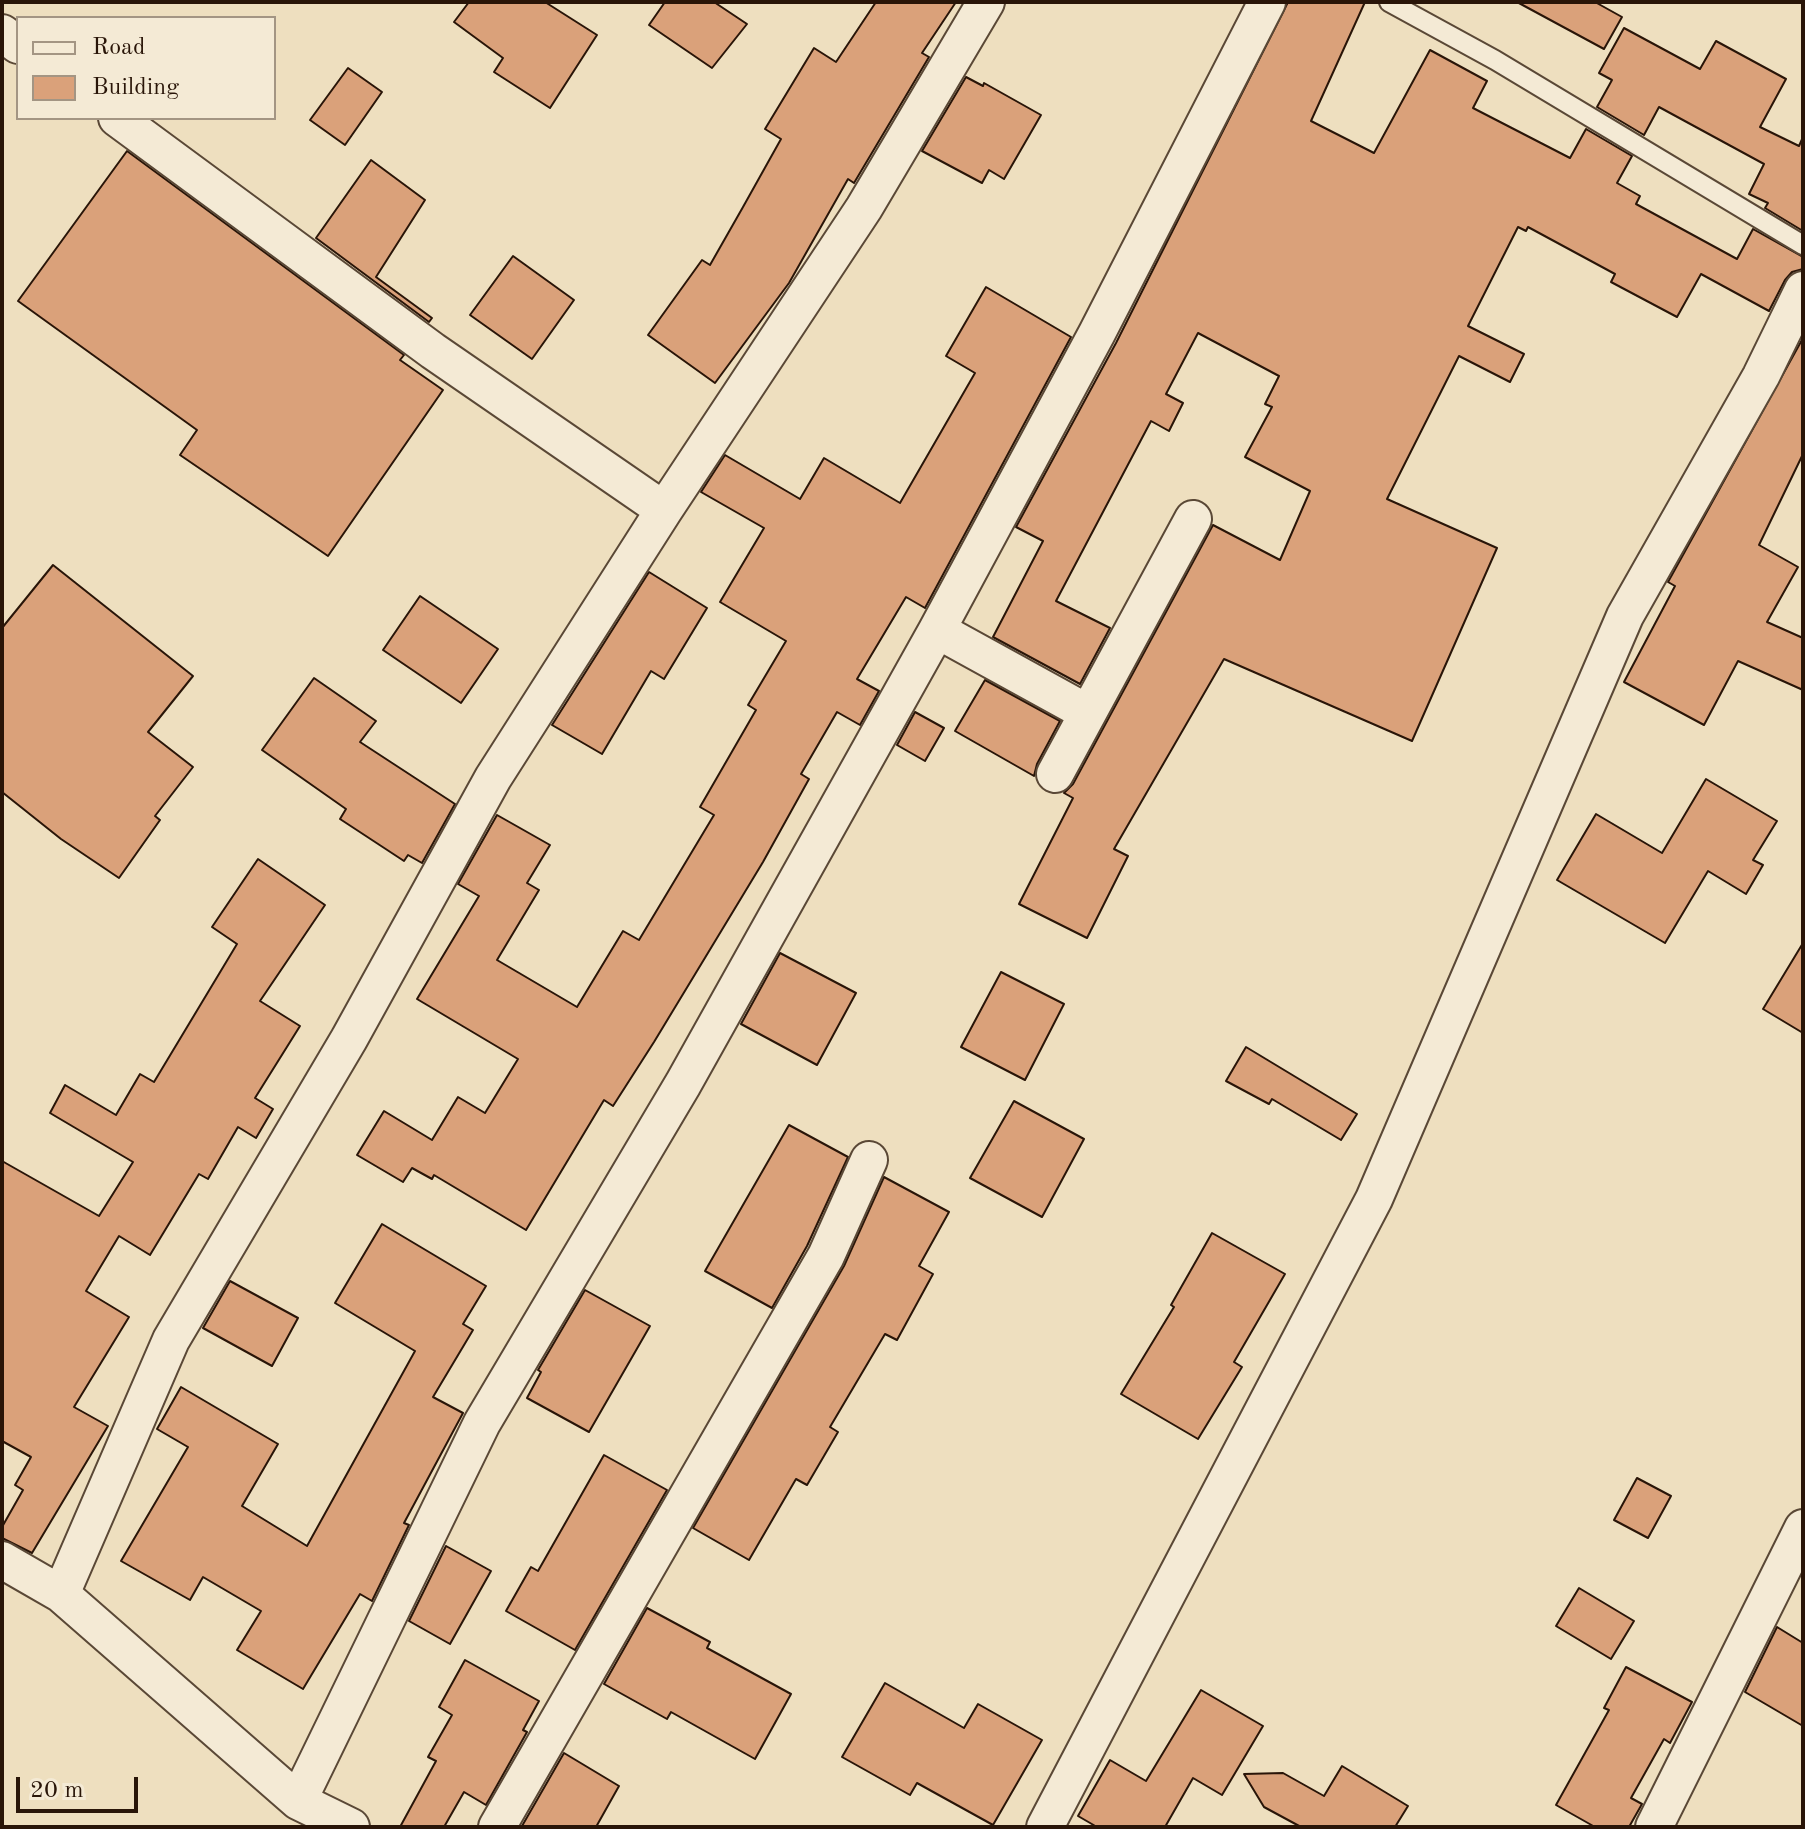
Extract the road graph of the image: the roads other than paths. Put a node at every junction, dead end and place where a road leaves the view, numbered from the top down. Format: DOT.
graph roads {
  1 [pos="986,2"];
  2 [pos="1267,2"];
  3 [pos="1389,2"];
  4 [pos="120,120"];
  5 [pos="1803,245"];
  6 [pos="1803,290"];
  7 [pos="664,510"];
  8 [pos="1193,519"];
  9 [pos="937,630"];
  10 [pos="1086,712"];
  11 [pos="1055,774"];
  12 [pos="869,1160"];
  13 [pos="1803,1528"];
  14 [pos="2,1560"];
  15 [pos="61,1594"];
  16 [pos="298,1801"];
  17 [pos="351,1827"];
  18 [pos="497,1827"];
  19 [pos="1045,1827"];
  20 [pos="1654,1827"];
  1 -- 7 [label="street"];
  2 -- 9 [label="street"];
  3 -- 5 [label="lane"];
  4 -- 7 [label="street"];
  6 -- 19 [label="street"];
  7 -- 15 [label="street"];
  8 -- 10 [label="street"];
  9 -- 10 [label="street"];
  9 -- 16 [label="street"];
  10 -- 11 [label="street"];
  12 -- 18 [label="street"];
  13 -- 20 [label="street"];
  14 -- 15 [label="street"];
  15 -- 16 [label="street"];
  16 -- 17 [label="street"];
}
